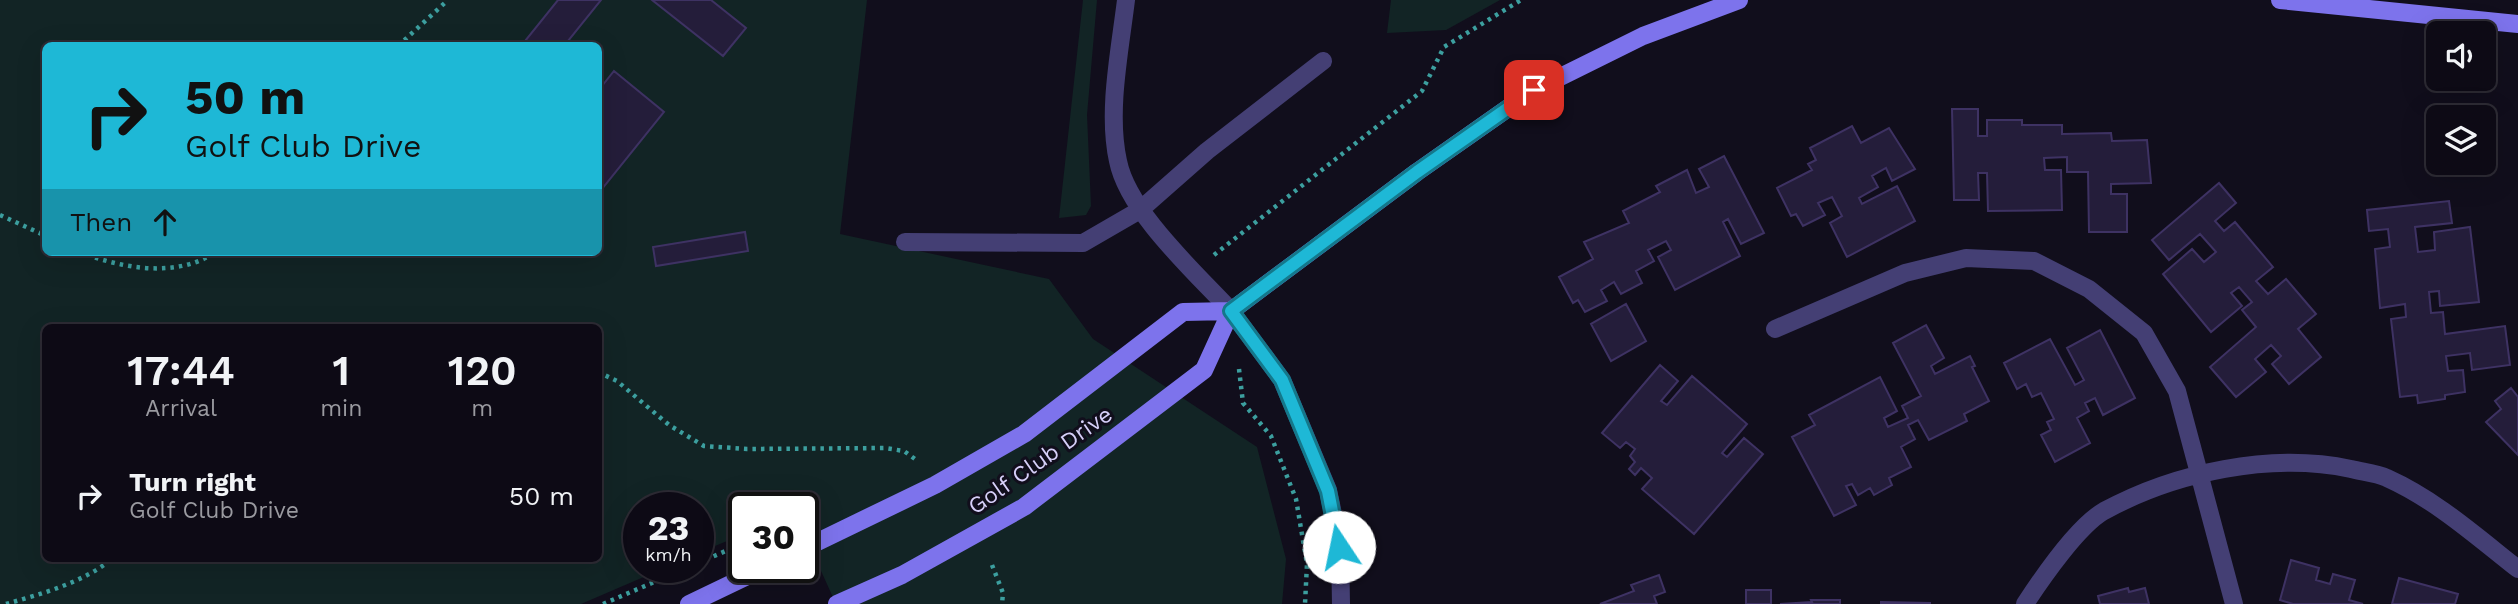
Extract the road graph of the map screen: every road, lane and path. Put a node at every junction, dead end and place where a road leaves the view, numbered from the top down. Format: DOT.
graph roads {
  1 [pos="448,0"];
  2 [pos="1126,0"];
  3 [pos="1521,0"];
  4 [pos="1739,0"];
  5 [pos="2280,0"];
  6 [pos="2518,24"];
  7 [pos="402,42"];
  8 [pos="1323,61"];
  9 [pos="1140,210"];
  10 [pos="0,215"];
  11 [pos="42,234"];
  12 [pos="905,242"];
  13 [pos="1222,249"];
  14 [pos="93,256"];
  15 [pos="206,256"];
  16 [pos="1224,261"];
  17 [pos="1194,271"];
  18 [pos="1231,311"];
  19 [pos="1775,329"];
  20 [pos="1238,364"];
  21 [pos="602,374"];
  22 [pos="915,459"];
  23 [pos="2200,472"];
  24 [pos="819,541"];
  25 [pos="107,562"];
  26 [pos="992,565"];
  27 [pos="2518,569"];
  28 [pos="652,583"];
  29 [pos="733,583"];
  30 [pos="6,604"];
  31 [pos="603,604"];
  32 [pos="689,604"];
  33 [pos="837,604"];
  34 [pos="1002,604"];
  35 [pos="1305,604"];
  36 [pos="1341,604"];
  37 [pos="2025,604"];
  38 [pos="2234,604"];
  1 -- 7 [label="path"];
  2 -- 9 [label="street"];
  3 -- 13 [label="path"];
  4 -- 18 [label="street, Golf Club Drive"];
  5 -- 6 [label="street"];
  8 -- 9 [label="street"];
  9 -- 12 [label="street"];
  9 -- 17 [label="street"];
  10 -- 11 [label="path"];
  13 -- 16 [label="path"];
  13 -- 17 [label="path"];
  14 -- 15 [label="path"];
  17 -- 18 [label="street"];
  18 -- 24 [label="street, Golf Club Drive"];
  18 -- 33 [label="street, Golf Club Drive"];
  18 -- 36 [label="street"];
  19 -- 23 [label="street"];
  20 -- 35 [label="path"];
  21 -- 22 [label="path"];
  23 -- 27 [label="street"];
  23 -- 37 [label="street"];
  23 -- 38 [label="street"];
  25 -- 30 [label="path"];
  26 -- 34 [label="path"];
  28 -- 31 [label="path"];
  29 -- 32 [label="street"];
}
